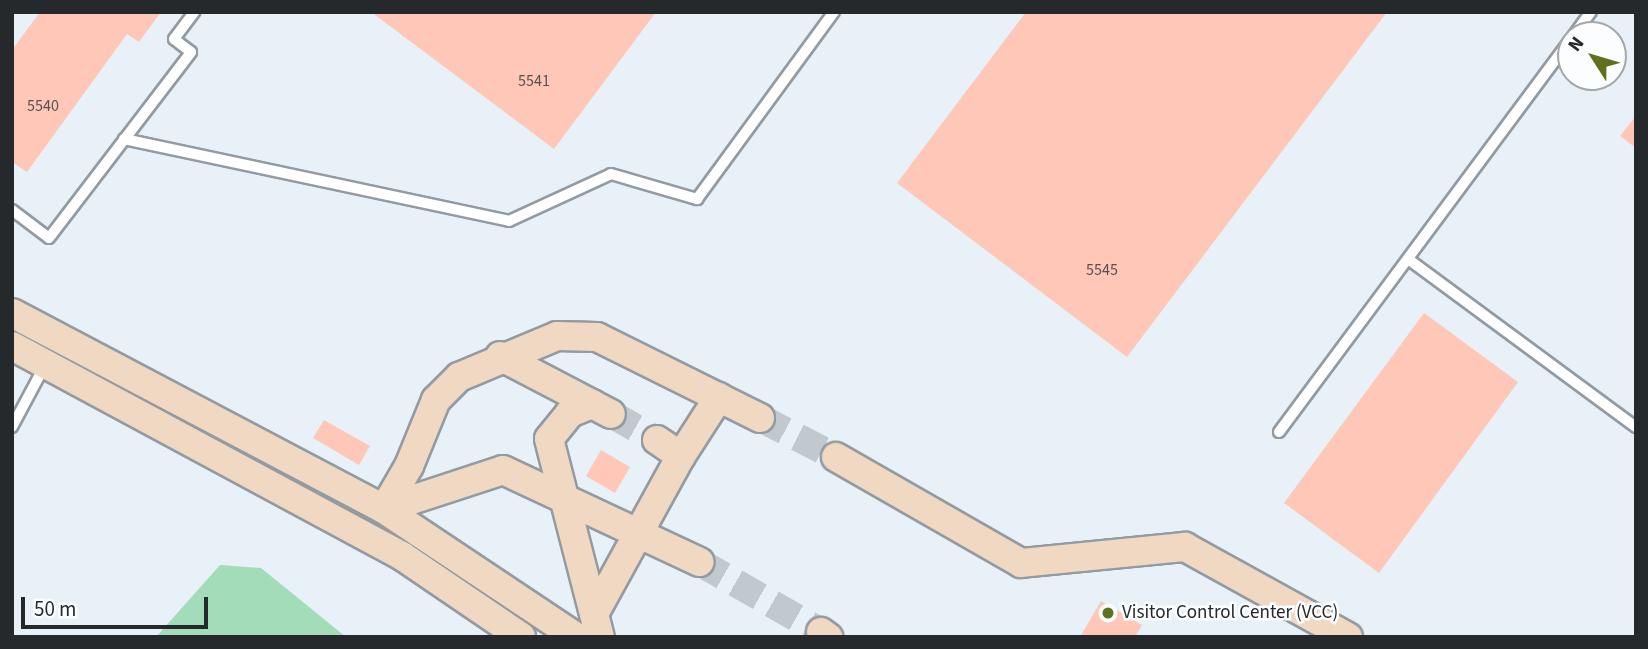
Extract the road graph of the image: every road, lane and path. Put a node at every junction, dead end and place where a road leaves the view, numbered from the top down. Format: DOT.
graph roads {
  1 [pos="194,12"];
  2 [pos="834,12"];
  3 [pos="1557,59"];
  4 [pos="124,139"];
  5 [pos="12,209"];
  6 [pos="1408,259"];
  7 [pos="12,313"];
  8 [pos="12,346"];
  9 [pos="500,356"];
  10 [pos="46,363"];
  11 [pos="719,397"];
  12 [pos="760,418"];
  13 [pos="12,427"];
  14 [pos="1636,427"];
  15 [pos="1279,432"];
  16 [pos="657,440"];
  17 [pos="681,456"];
  18 [pos="836,457"];
  19 [pos="565,499"];
  20 [pos="384,509"];
  21 [pos="638,533"];
  22 [pos="699,562"];
  23 [pos="597,625"];
  24 [pos="521,637"];
  25 [pos="576,637"];
  26 [pos="1348,637"];
  1 -- 4 [label="lane"];
  2 -- 4 [label="lane"];
  3 -- 6 [label="lane"];
  4 -- 5 [label="lane"];
  6 -- 14 [label="lane"];
  6 -- 15 [label="lane"];
  7 -- 20 [label="street"];
  8 -- 10 [label="street"];
  9 -- 11 [label="street"];
  9 -- 19 [label="street"];
  9 -- 20 [label="street"];
  10 -- 13 [label="lane"];
  10 -- 24 [label="street"];
  11 -- 12 [label="street"];
  11 -- 17 [label="street"];
  16 -- 17 [label="street"];
  17 -- 21 [label="street"];
  18 -- 26 [label="street"];
  19 -- 20 [label="street"];
  19 -- 21 [label="street"];
  19 -- 23 [label="street"];
  20 -- 25 [label="street"];
  21 -- 22 [label="street"];
  21 -- 23 [label="street"];
}
